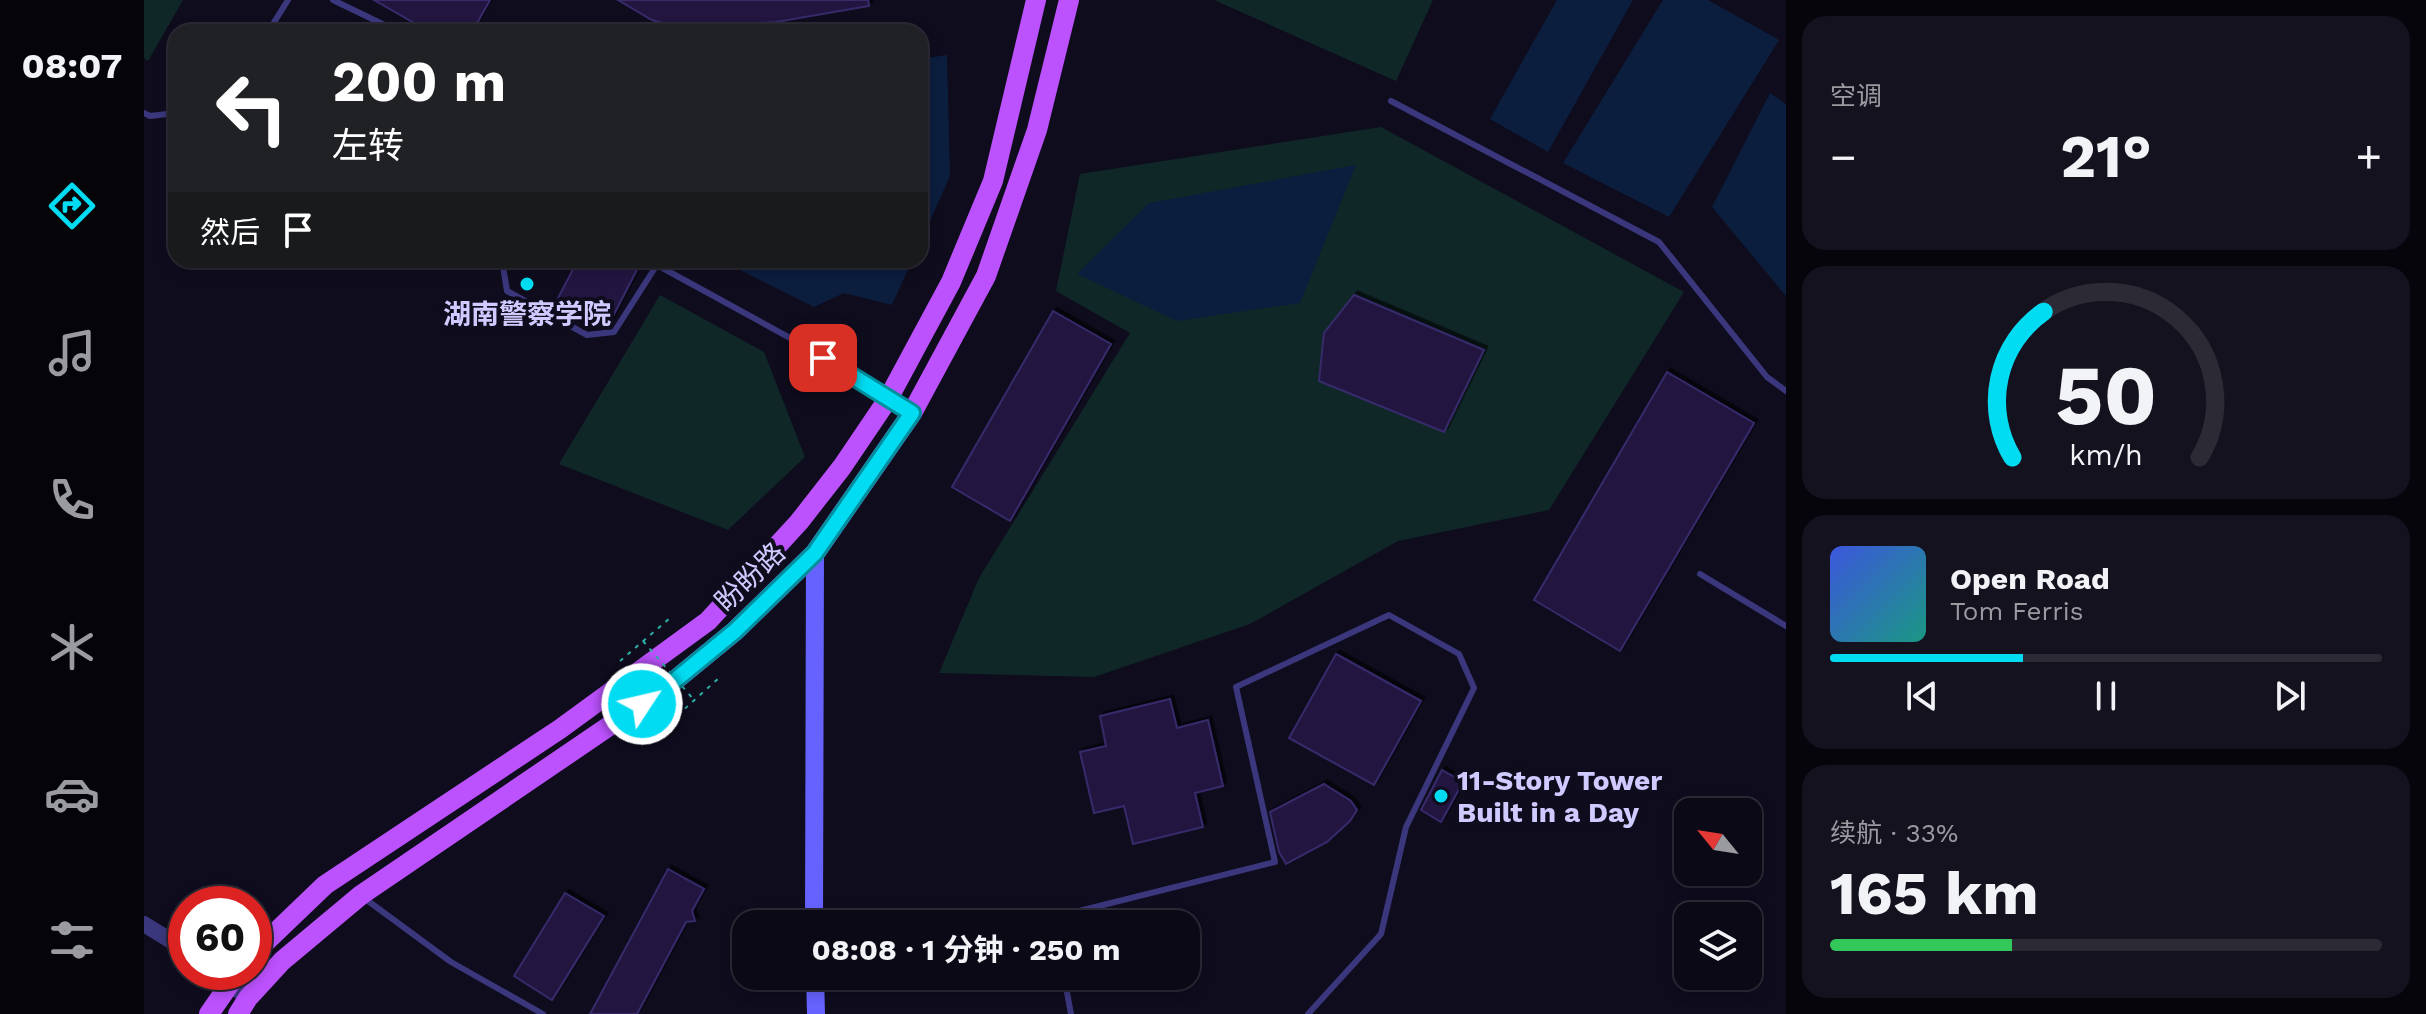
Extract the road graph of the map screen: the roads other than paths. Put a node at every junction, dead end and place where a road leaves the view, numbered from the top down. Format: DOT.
graph roads {
  1 [pos="288,0"];
  2 [pos="333,0"];
  3 [pos="1036,0"];
  4 [pos="1069,0"];
  5 [pos="273,24"];
  6 [pos="382,24"];
  7 [pos="1391,101"];
  8 [pos="144,113"];
  9 [pos="168,114"];
  10 [pos="503,268"];
  11 [pos="654,268"];
  12 [pos="668,268"];
  13 [pos="1786,391"];
  14 [pos="888,399"];
  15 [pos="912,413"];
  16 [pos="815,553"];
  17 [pos="1700,574"];
  18 [pos="1786,615"];
  19 [pos="1784,625"];
  20 [pos="361,895"];
  21 [pos="814,910"];
  22 [pos="1096,910"];
  23 [pos="144,924"];
  24 [pos="272,936"];
  25 [pos="168,939"];
  26 [pos="220,990"];
  27 [pos="815,990"];
  28 [pos="1067,990"];
  29 [pos="243,1006"];
  30 [pos="209,1014"];
  31 [pos="543,1014"];
  32 [pos="816,1014"];
  33 [pos="1071,1014"];
  34 [pos="1309,1014"];
  1 -- 5 [label="lane"];
  2 -- 6 [label="lane"];
  3 -- 14 [label="main road, 盼盼路"];
  4 -- 15 [label="main road, 盼盼路"];
  7 -- 13 [label="lane"];
  8 -- 9 [label="lane"];
  10 -- 11 [label="lane"];
  12 -- 14 [label="lane"];
  14 -- 15 [label="lane"];
  14 -- 24 [label="main road, 盼盼路"];
  15 -- 16 [label="main road, 盼盼路"];
  16 -- 20 [label="main road, 盼盼路"];
  16 -- 21 [label="main road"];
  17 -- 19 [label="lane"];
  18 -- 19 [label="lane"];
  20 -- 29 [label="main road, 盼盼路"];
  20 -- 31 [label="lane"];
  22 -- 34 [label="lane"];
  23 -- 25 [label="street"];
  26 -- 30 [label="main road"];
  27 -- 32 [label="main road"];
  28 -- 33 [label="lane"];
}
